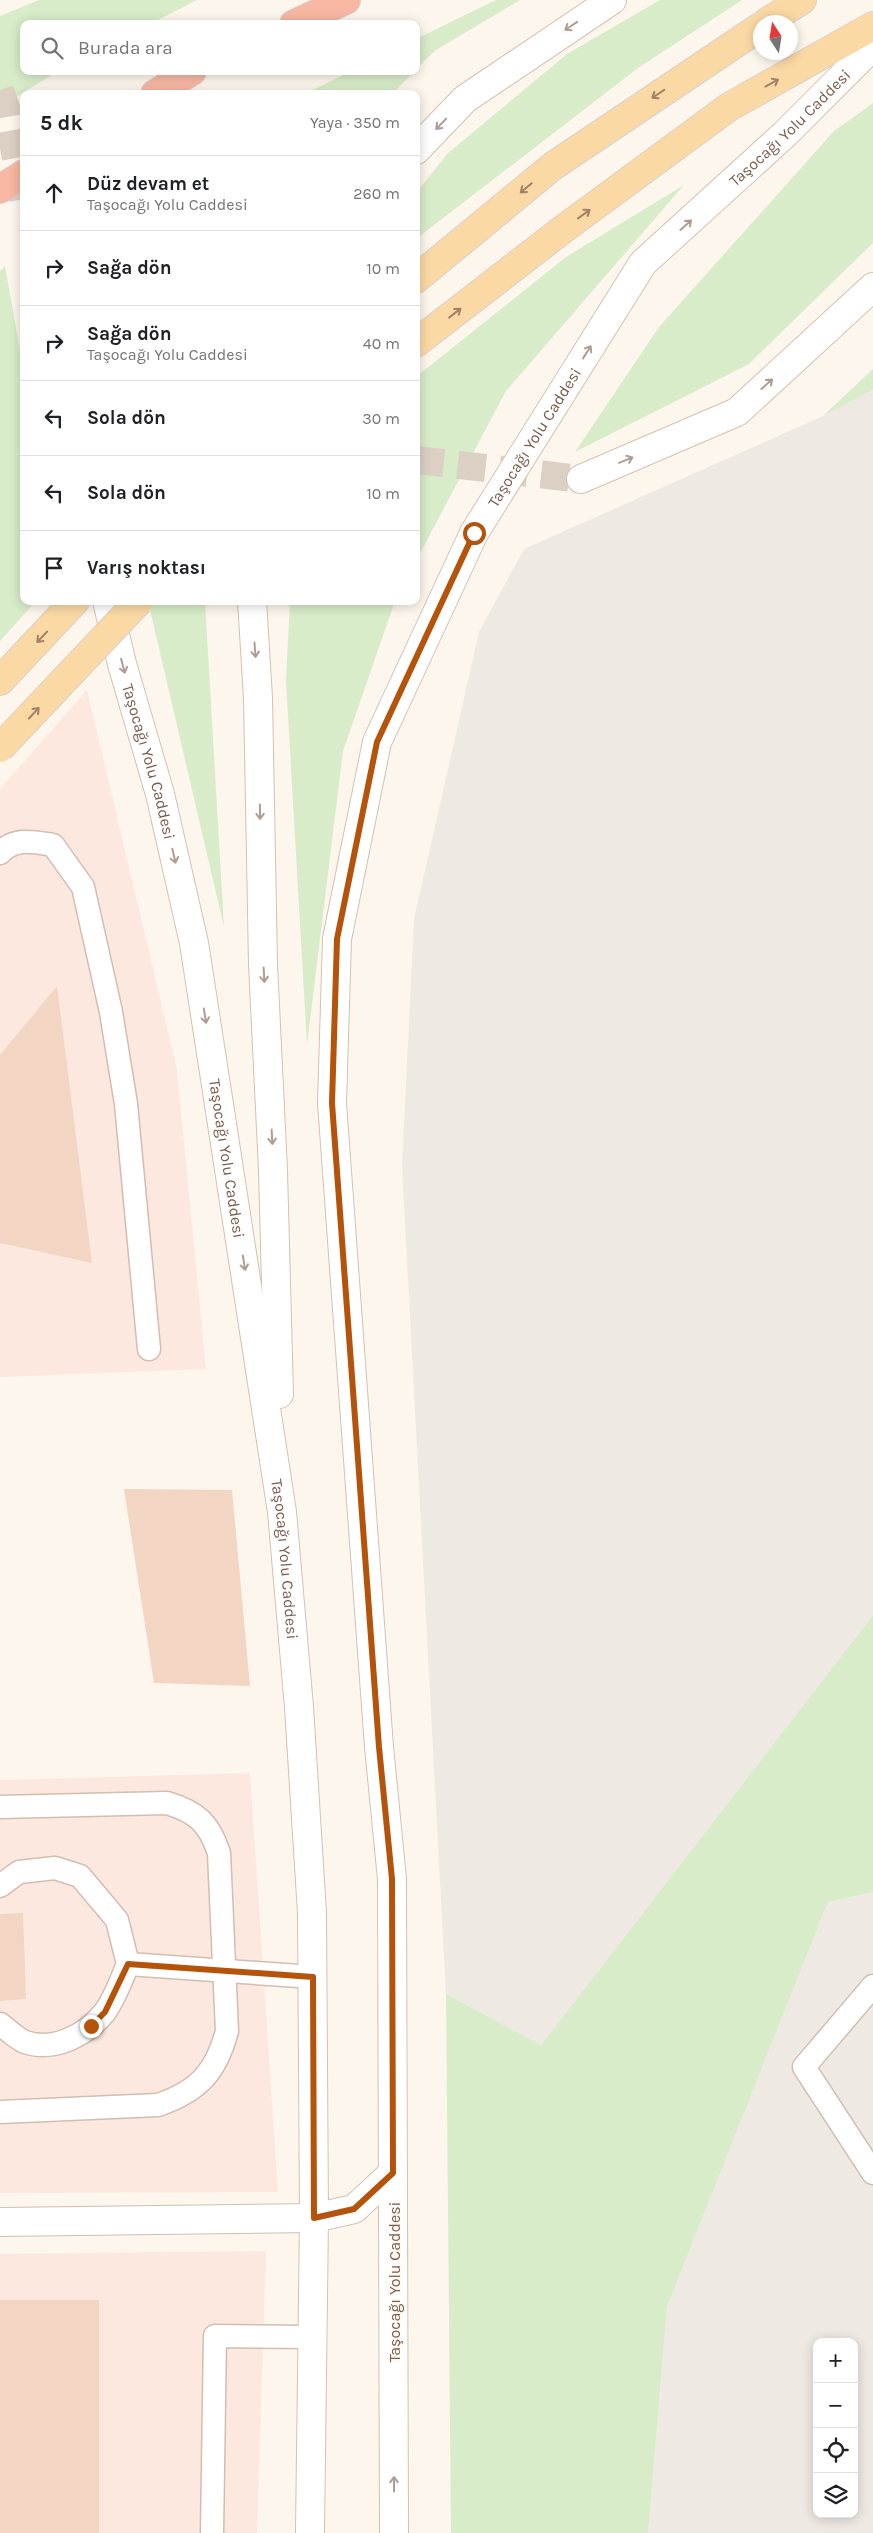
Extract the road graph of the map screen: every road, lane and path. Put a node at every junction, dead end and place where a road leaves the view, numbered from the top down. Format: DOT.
graph roads {
  1 [pos="346,0"];
  2 [pos="612,0"];
  3 [pos="802,0"];
  4 [pos="778,15"];
  5 [pos="303,20"];
  6 [pos="873,26"];
  7 [pos="753,32"];
  8 [pos="873,46"];
  9 [pos="186,75"];
  10 [pos="161,90"];
  11 [pos="420,146"];
  12 [pos="20,176"];
  13 [pos="0,189"];
  14 [pos="420,276"];
  15 [pos="873,287"];
  16 [pos="420,340"];
  17 [pos="580,479"];
  18 [pos="71,605"];
  19 [pos="108,605"];
  20 [pos="135,605"];
  21 [pos="252,605"];
  22 [pos="0,681"];
  23 [pos="0,748"];
  24 [pos="0,853"];
  25 [pos="149,1349"];
  26 [pos="282,1512"];
  27 [pos="0,1807"];
  28 [pos="0,1886"];
  29 [pos="128,1964"];
  30 [pos="224,1971"];
  31 [pos="313,1977"];
  32 [pos="873,1986"];
  33 [pos="0,2024"];
  34 [pos="0,2112"];
  35 [pos="393,2173"];
  36 [pos="873,2173"];
  37 [pos="314,2218"];
  38 [pos="0,2222"];
  39 [pos="313,2337"];
  40 [pos="212,2533"];
  41 [pos="310,2533"];
  42 [pos="394,2533"];
  1 -- 5 [label="highway"];
  2 -- 11 [label="main road, one-way"];
  3 -- 4 [label="main road"];
  16 -- 6 [label="main road, one-way"];
  7 -- 14 [label="main road, one-way"];
  35 -- 8 [label="main road, Taşocağı Yolu Caddesi, one-way"];
  9 -- 10 [label="highway"];
  12 -- 13 [label="highway"];
  17 -- 15 [label="main road, one-way"];
  18 -- 22 [label="main road, one-way"];
  19 -- 26 [label="main road, Taşocağı Yolu Caddesi, one-way"];
  23 -- 20 [label="main road, one-way, bridge"];
  21 -- 26 [label="main road, one-way"];
  24 -- 25 [label="lane"];
  26 -- 31 [label="main road, Taşocağı Yolu Caddesi"];
  27 -- 30 [label="lane"];
  28 -- 29 [label="lane"];
  29 -- 30 [label="lane"];
  29 -- 33 [label="lane"];
  30 -- 31 [label="lane"];
  30 -- 34 [label="lane"];
  31 -- 37 [label="main road, Taşocağı Yolu Caddesi"];
  32 -- 36 [label="lane"];
  35 -- 37 [label="main road"];
  42 -- 35 [label="main road, Taşocağı Yolu Caddesi, one-way"];
  37 -- 38 [label="main road"];
  37 -- 39 [label="main road, Taşocağı Yolu Caddesi"];
  39 -- 40 [label="lane"];
  39 -- 41 [label="main road, Taşocağı Yolu Caddesi"];
}
